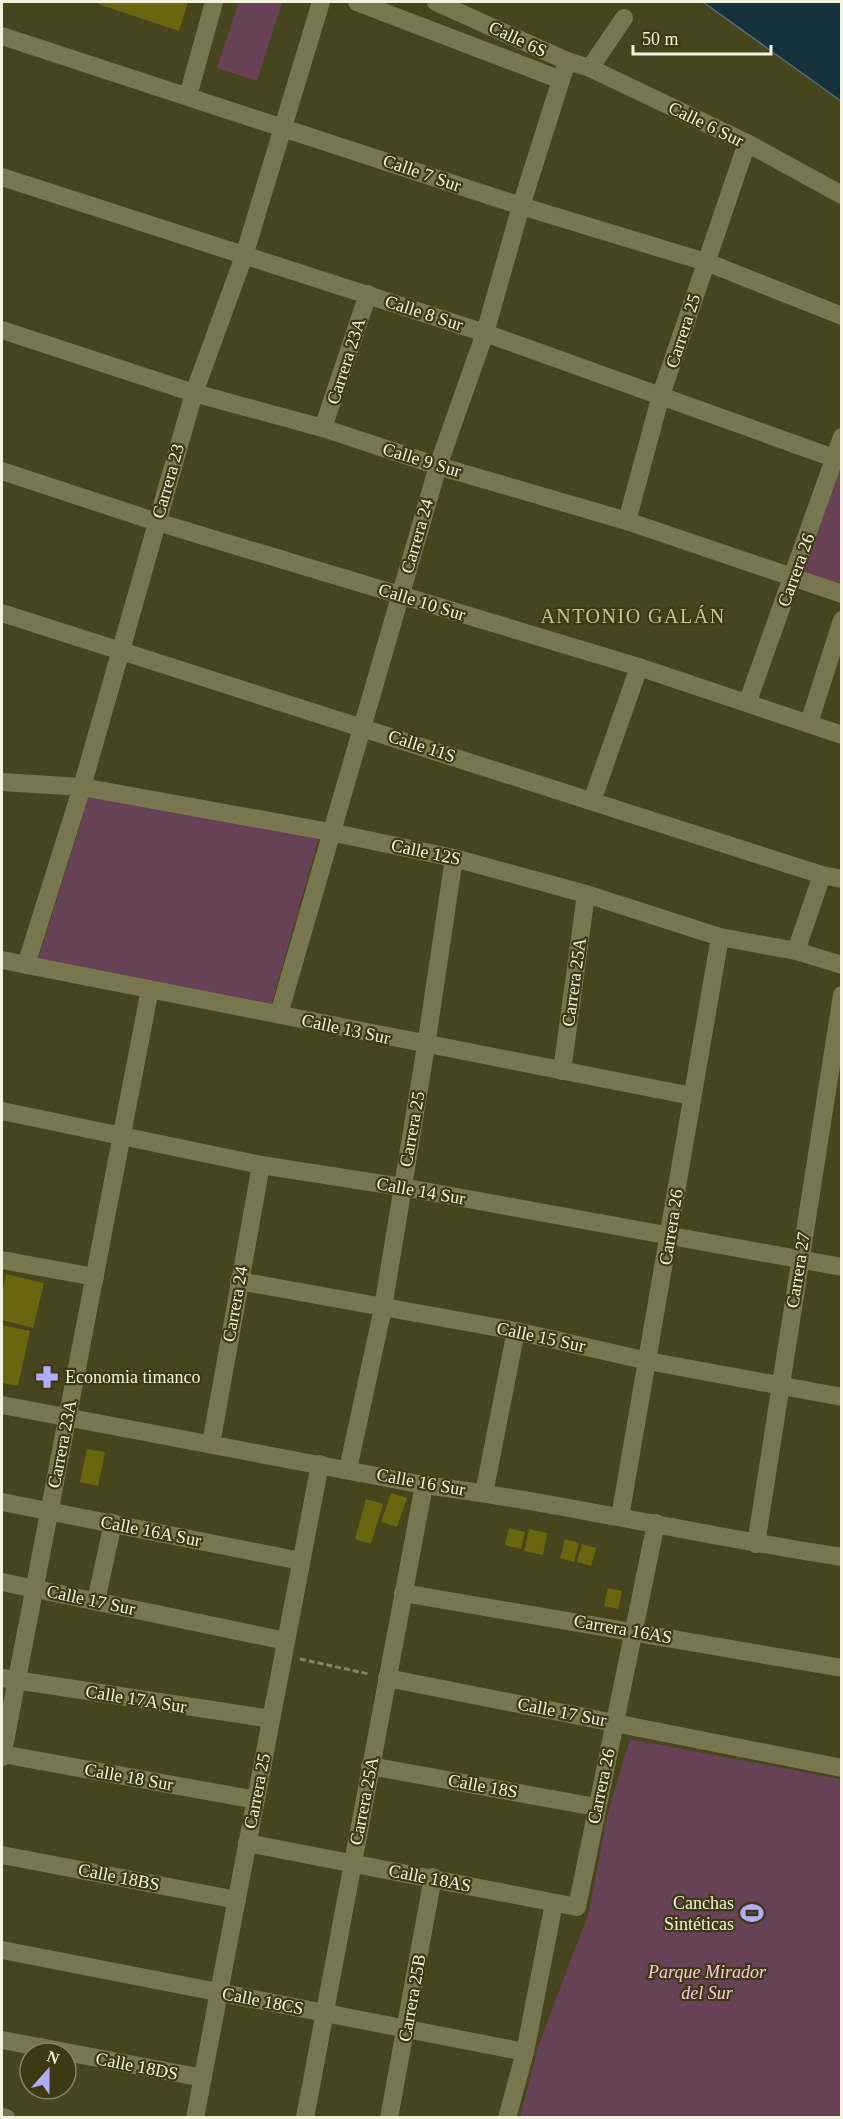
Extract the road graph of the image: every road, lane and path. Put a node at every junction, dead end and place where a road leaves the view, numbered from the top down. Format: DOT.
graph roads {
  1 [pos="214,2"];
  2 [pos="321,2"];
  3 [pos="357,2"];
  4 [pos="436,2"];
  5 [pos="624,18"];
  6 [pos="2,36"];
  7 [pos="567,62"];
  8 [pos="590,68"];
  9 [pos="561,80"];
  10 [pos="188,96"];
  11 [pos="282,126"];
  12 [pos="747,143"];
  13 [pos="2,177"];
  14 [pos="842,195"];
  15 [pos="521,206"];
  16 [pos="244,256"];
  17 [pos="706,262"];
  18 [pos="368,294"];
  19 [pos="842,316"];
  20 [pos="2,330"];
  21 [pos="485,333"];
  22 [pos="194,393"];
  23 [pos="661,395"];
  24 [pos="323,428"];
  25 [pos="842,438"];
  26 [pos="839,460"];
  27 [pos="438,466"];
  28 [pos="2,471"];
  29 [pos="627,520"];
  30 [pos="157,522"];
  31 [pos="793,578"];
  32 [pos="842,594"];
  33 [pos="400,595"];
  34 [pos="2,613"];
  35 [pos="842,620"];
  36 [pos="121,649"];
  37 [pos="639,667"];
  38 [pos="748,701"];
  39 [pos="809,723"];
  40 [pos="362,726"];
  41 [pos="842,735"];
  42 [pos="2,782"];
  43 [pos="82,787"];
  44 [pos="592,801"];
  45 [pos="330,832"];
  46 [pos="454,858"];
  47 [pos="822,875"];
  48 [pos="842,879"];
  49 [pos="586,894"];
  50 [pos="720,937"];
  51 [pos="796,951"];
  52 [pos="2,960"];
  53 [pos="842,964"];
  54 [pos="26,965"];
  55 [pos="150,989"];
  56 [pos="841,999"];
  57 [pos="279,1014"];
  58 [pos="426,1046"];
  59 [pos="562,1071"];
  60 [pos="692,1096"];
  61 [pos="2,1111"];
  62 [pos="122,1134"];
  63 [pos="261,1165"];
  64 [pos="402,1187"];
  65 [pos="670,1236"];
  66 [pos="800,1259"];
  67 [pos="2,1260"];
  68 [pos="842,1267"];
  69 [pos="94,1277"];
  70 [pos="239,1281"];
  71 [pos="383,1308"];
  72 [pos="516,1331"];
  73 [pos="648,1361"];
  74 [pos="779,1386"];
  75 [pos="842,1397"];
  76 [pos="2,1405"];
  77 [pos="68,1416"];
  78 [pos="211,1444"];
  79 [pos="320,1464"];
  80 [pos="348,1469"];
  81 [pos="424,1485"];
  82 [pos="484,1493"];
  83 [pos="2,1502"];
  84 [pos="49,1510"];
  85 [pos="620,1517"];
  86 [pos="113,1523"];
  87 [pos="656,1523"];
  88 [pos="756,1544"];
  89 [pos="842,1557"];
  90 [pos="301,1561"];
  91 [pos="2,1582"];
  92 [pos="34,1588"];
  93 [pos="404,1593"];
  94 [pos="96,1601"];
  95 [pos="635,1631"];
  96 [pos="285,1648"];
  97 [pos="842,1668"];
  98 [pos="387,1678"];
  99 [pos="9,1679"];
  100 [pos="271,1719"];
  101 [pos="615,1722"];
  102 [pos="2,1755"];
  103 [pos="370,1766"];
  104 [pos="842,1768"];
  105 [pos="256,1800"];
  106 [pos="596,1807"];
  107 [pos="247,1843"];
  108 [pos="2,1855"];
  109 [pos="352,1864"];
  110 [pos="433,1877"];
  111 [pos="237,1900"];
  112 [pos="554,1902"];
  113 [pos="577,1907"];
  114 [pos="2,1950"];
  115 [pos="221,1993"];
  116 [pos="325,2013"];
  117 [pos="407,2029"];
  118 [pos="2,2040"];
  119 [pos="525,2052"];
  120 [pos="203,2078"];
  121 [pos="2,2117"];
  122 [pos="6,2118"];
  123 [pos="195,2118"];
  124 [pos="305,2118"];
  125 [pos="389,2118"];
  126 [pos="507,2118"];
  1 -- 10 [label="street"];
  2 -- 11 [label="street, Carrera 23"];
  3 -- 9 [label="street"];
  4 -- 7 [label="street, Calle 6S"];
  5 -- 8 [label="street"];
  6 -- 10 [label="street, Calle 7 Sur"];
  7 -- 8 [label="street, Calle 6 Sur"];
  7 -- 9 [label="street, Carrera 24"];
  8 -- 12 [label="street, Calle 6 Sur"];
  9 -- 15 [label="street, Carrera 24"];
  10 -- 11 [label="street, Calle 7 Sur"];
  11 -- 15 [label="street, Calle 7 Sur"];
  11 -- 16 [label="street, Carrera 23"];
  12 -- 14 [label="street, Calle 6 Sur"];
  12 -- 17 [label="street, Carrera 25"];
  13 -- 16 [label="street, Calle 8 Sur"];
  15 -- 17 [label="street, Calle 7 Sur"];
  15 -- 21 [label="street, Carrera 24"];
  16 -- 18 [label="street, Calle 8 Sur"];
  16 -- 22 [label="street, Carrera 23"];
  17 -- 19 [label="street, Calle 7 Sur"];
  17 -- 23 [label="street, Carrera 25"];
  18 -- 21 [label="street, Calle 8 Sur"];
  18 -- 24 [label="street, Carrera 23A"];
  20 -- 22 [label="street, Calle 9 Sur"];
  21 -- 23 [label="street, Calle 8 Sur"];
  21 -- 27 [label="street, Carrera 24"];
  22 -- 24 [label="street, Calle 9 Sur"];
  22 -- 30 [label="street, Carrera 23"];
  23 -- 26 [label="street, Calle 8 Sur"];
  23 -- 29 [label="street, Carrera 25"];
  24 -- 27 [label="street, Calle 9 Sur"];
  25 -- 26 [label="street, Carrera 26"];
  26 -- 31 [label="street, Carrera 26"];
  27 -- 29 [label="street, Calle 9 Sur"];
  27 -- 33 [label="street, Carrera 24"];
  28 -- 30 [label="street, Calle 10 Sur"];
  29 -- 31 [label="street, Calle 9 Sur"];
  30 -- 33 [label="street, Calle 10 Sur"];
  30 -- 36 [label="street, Carrera 23"];
  31 -- 32 [label="street, Calle 9 Sur"];
  31 -- 38 [label="street, Carrera 26"];
  33 -- 37 [label="street, Calle 10 Sur"];
  33 -- 40 [label="street, Carrera 24"];
  34 -- 36 [label="street, Calle 11S"];
  35 -- 39 [label="street"];
  36 -- 40 [label="street, Calle 11S"];
  36 -- 43 [label="street, Carrera 23"];
  37 -- 38 [label="street, Calle 10 Sur"];
  37 -- 44 [label="street"];
  38 -- 39 [label="street, Calle 10 Sur"];
  39 -- 41 [label="street, Calle 10 Sur"];
  40 -- 44 [label="street, Calle 11S"];
  40 -- 45 [label="street, Carrera 24"];
  42 -- 43 [label="street, Calle 12S"];
  43 -- 45 [label="street, Calle 12S"];
  43 -- 54 [label="street, Carrera 23"];
  44 -- 47 [label="street, Calle 11S"];
  45 -- 46 [label="street, Calle 12S"];
  45 -- 57 [label="street, Carrera 24"];
  46 -- 49 [label="street, Calle 12S"];
  46 -- 58 [label="street, Carrera 25"];
  47 -- 48 [label="street, Calle 11S"];
  47 -- 51 [label="street"];
  49 -- 50 [label="street, Calle 12S"];
  49 -- 59 [label="street, Carrera 25A"];
  50 -- 51 [label="street, Calle 12S"];
  50 -- 60 [label="street, Carrera 26"];
  51 -- 53 [label="street, Calle 12S"];
  52 -- 54 [label="street, Calle 13 Sur"];
  54 -- 55 [label="street, Calle 13 Sur"];
  55 -- 57 [label="street, Calle 13 Sur"];
  55 -- 62 [label="street, Carrera 23A"];
  56 -- 66 [label="street, Carrera 27"];
  57 -- 58 [label="street, Calle 13 Sur"];
  58 -- 59 [label="street, Calle 13 Sur"];
  58 -- 64 [label="street, Carrera 25"];
  59 -- 60 [label="street, Calle 13 Sur"];
  60 -- 65 [label="street, Carrera 26"];
  61 -- 62 [label="street, Calle 14 Sur"];
  62 -- 63 [label="street, Calle 14 Sur"];
  62 -- 69 [label="street, Carrera 23A"];
  63 -- 64 [label="street, Calle 14 Sur"];
  63 -- 70 [label="street, Carrera 24"];
  64 -- 65 [label="street, Calle 14 Sur"];
  64 -- 71 [label="street, Carrera 25"];
  65 -- 66 [label="street, Calle 14 Sur"];
  65 -- 73 [label="street, Carrera 26"];
  66 -- 68 [label="street, Calle 14 Sur"];
  66 -- 74 [label="street, Carrera 27"];
  67 -- 69 [label="street"];
  69 -- 77 [label="street, Carrera 23A"];
  70 -- 71 [label="street, Calle 15 Sur"];
  70 -- 78 [label="street, Carrera 24"];
  71 -- 72 [label="street, Calle 15 Sur"];
  71 -- 80 [label="street, Carrera 25"];
  72 -- 73 [label="street, Calle 15 Sur"];
  72 -- 82 [label="street"];
  73 -- 74 [label="street, Calle 15 Sur"];
  73 -- 85 [label="street, Carrera 26"];
  74 -- 75 [label="street, Calle 15 Sur"];
  74 -- 88 [label="street, Carrera 27"];
  76 -- 77 [label="street, Calle 16 Sur"];
  77 -- 78 [label="street, Calle 16 Sur"];
  77 -- 84 [label="street, Carrera 23A"];
  78 -- 79 [label="street, Calle 16 Sur"];
  79 -- 80 [label="street, Calle 16 Sur"];
  79 -- 90 [label="street, Carrera 25"];
  80 -- 81 [label="street, Calle 16 Sur"];
  81 -- 82 [label="street, Calle 16 Sur"];
  81 -- 93 [label="street, Carrera 25A"];
  82 -- 85 [label="street, Calle 16 Sur"];
  83 -- 84 [label="street, Calle 16A Sur"];
  84 -- 86 [label="street, Calle 16A Sur"];
  84 -- 92 [label="street, Carrera 23A"];
  85 -- 87 [label="street, Calle 16 Sur"];
  86 -- 90 [label="street, Calle 16A Sur"];
  86 -- 94 [label="street"];
  87 -- 88 [label="street, Calle 16 Sur"];
  87 -- 95 [label="street, Carrera 26"];
  88 -- 89 [label="street, Calle 16 Sur"];
  90 -- 96 [label="street, Carrera 25"];
  91 -- 92 [label="street, Calle 17 Sur"];
  92 -- 94 [label="street, Calle 17 Sur"];
  92 -- 99 [label="street, Carrera 23A"];
  93 -- 95 [label="street, Carrera 16AS"];
  93 -- 98 [label="street, Carrera 25A"];
  94 -- 96 [label="street, Calle 17 Sur"];
  95 -- 97 [label="street, Carrera 16AS"];
  95 -- 101 [label="street, Carrera 26"];
  96 -- 98 [label="path"];
  96 -- 100 [label="street, Carrera 25"];
  98 -- 101 [label="street, Calle 17 Sur"];
  98 -- 103 [label="street, Carrera 25A"];
  99 -- 100 [label="street, Calle 17A Sur"];
  99 -- 102 [label="street, Carrera 23A"];
  100 -- 105 [label="street, Carrera 25"];
  101 -- 104 [label="street, Calle 17 Sur"];
  101 -- 106 [label="street, Carrera 26"];
  102 -- 105 [label="street, Calle 18 Sur"];
  103 -- 106 [label="street, Calle 18S"];
  103 -- 109 [label="street, Carrera 25A"];
  105 -- 107 [label="street, Carrera 25"];
  106 -- 113 [label="street, Carrera 26"];
  107 -- 109 [label="street, Calle 18AS"];
  107 -- 111 [label="street, Carrera 25"];
  108 -- 111 [label="street, Calle 18BS"];
  109 -- 110 [label="street, Calle 18AS"];
  109 -- 116 [label="street, Carrera 25A"];
  110 -- 112 [label="street, Calle 18AS"];
  110 -- 117 [label="street, Carrera 25B"];
  111 -- 115 [label="street, Carrera 25"];
  112 -- 113 [label="street, Calle 18AS"];
  112 -- 119 [label="street"];
  114 -- 115 [label="street, Calle 18CS"];
  115 -- 116 [label="street, Calle 18CS"];
  115 -- 120 [label="street, Carrera 25"];
  116 -- 117 [label="street, Calle 18CS"];
  116 -- 124 [label="street, Carrera 25A"];
  117 -- 119 [label="street, Calle 18CS"];
  117 -- 125 [label="street, Carrera 25B"];
  118 -- 120 [label="street, Calle 18DS"];
  119 -- 126 [label="street"];
  120 -- 123 [label="street, Carrera 25"];
  121 -- 122 [label="street"];
}
